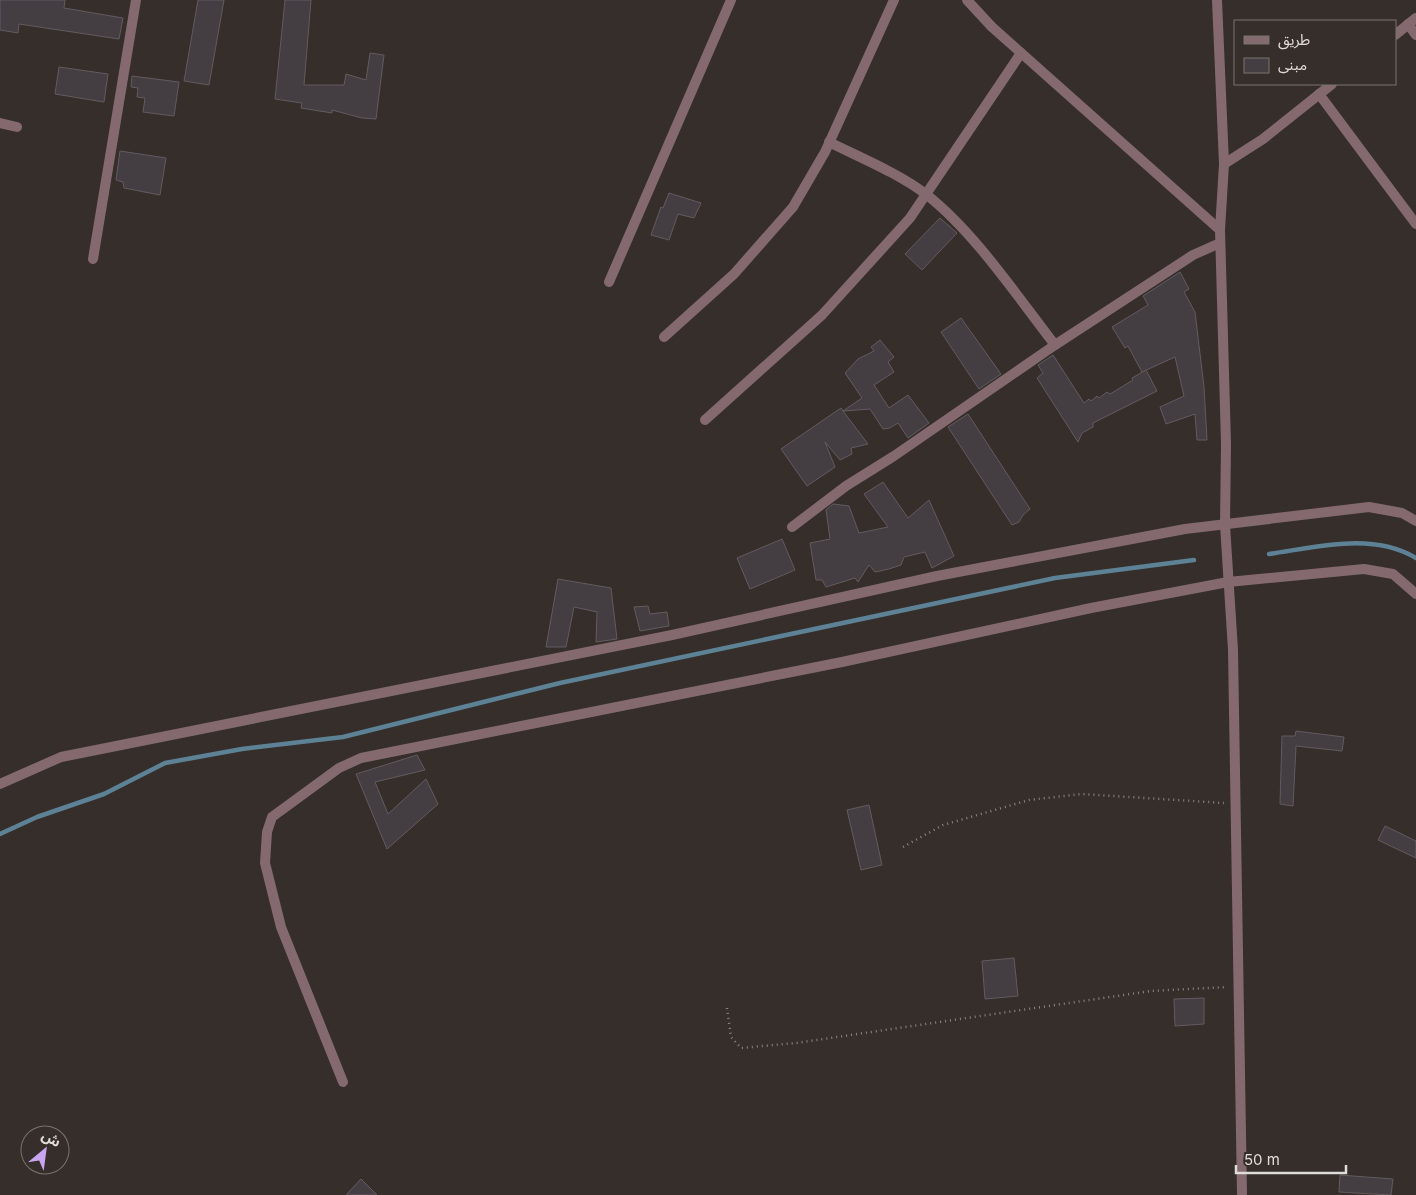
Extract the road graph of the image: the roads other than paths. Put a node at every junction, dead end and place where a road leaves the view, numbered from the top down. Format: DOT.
graph roads {
  1 [pos="136,0"];
  2 [pos="731,0"];
  3 [pos="894,0"];
  4 [pos="967,0"];
  5 [pos="1217,0"];
  6 [pos="1412,21"];
  7 [pos="1396,34"];
  8 [pos="1416,35"];
  9 [pos="1022,53"];
  10 [pos="1331,85"];
  11 [pos="1319,94"];
  12 [pos="0,123"];
  13 [pos="17,127"];
  14 [pos="830,142"];
  15 [pos="1224,164"];
  16 [pos="926,195"];
  17 [pos="1416,224"];
  18 [pos="1220,230"];
  19 [pos="1220,243"];
  20 [pos="92,259"];
  21 [pos="610,282"];
  22 [pos="664,337"];
  23 [pos="1055,345"];
  24 [pos="705,420"];
  25 [pos="1416,521"];
  26 [pos="1225,525"];
  27 [pos="792,527"];
  28 [pos="1228,582"];
  29 [pos="1416,594"];
  30 [pos="0,784"];
  31 [pos="343,1082"];
  32 [pos="1242,1195"];
  1 -- 20 [label="street"];
  2 -- 21 [label="street"];
  3 -- 14 [label="street"];
  4 -- 9 [label="street"];
  5 -- 15 [label="street"];
  6 -- 7 [label="street"];
  6 -- 8 [label="street"];
  9 -- 16 [label="street"];
  9 -- 18 [label="street"];
  10 -- 11 [label="street"];
  11 -- 15 [label="street"];
  11 -- 17 [label="street"];
  12 -- 13 [label="street"];
  14 -- 16 [label="street"];
  14 -- 22 [label="street"];
  15 -- 18 [label="street"];
  16 -- 23 [label="street"];
  16 -- 24 [label="street"];
  18 -- 19 [label="street"];
  19 -- 23 [label="street"];
  19 -- 26 [label="street"];
  23 -- 27 [label="street"];
  25 -- 26 [label="street"];
  26 -- 28 [label="street"];
  26 -- 30 [label="street"];
  28 -- 29 [label="street"];
  28 -- 31 [label="street"];
  28 -- 32 [label="street"];
}
